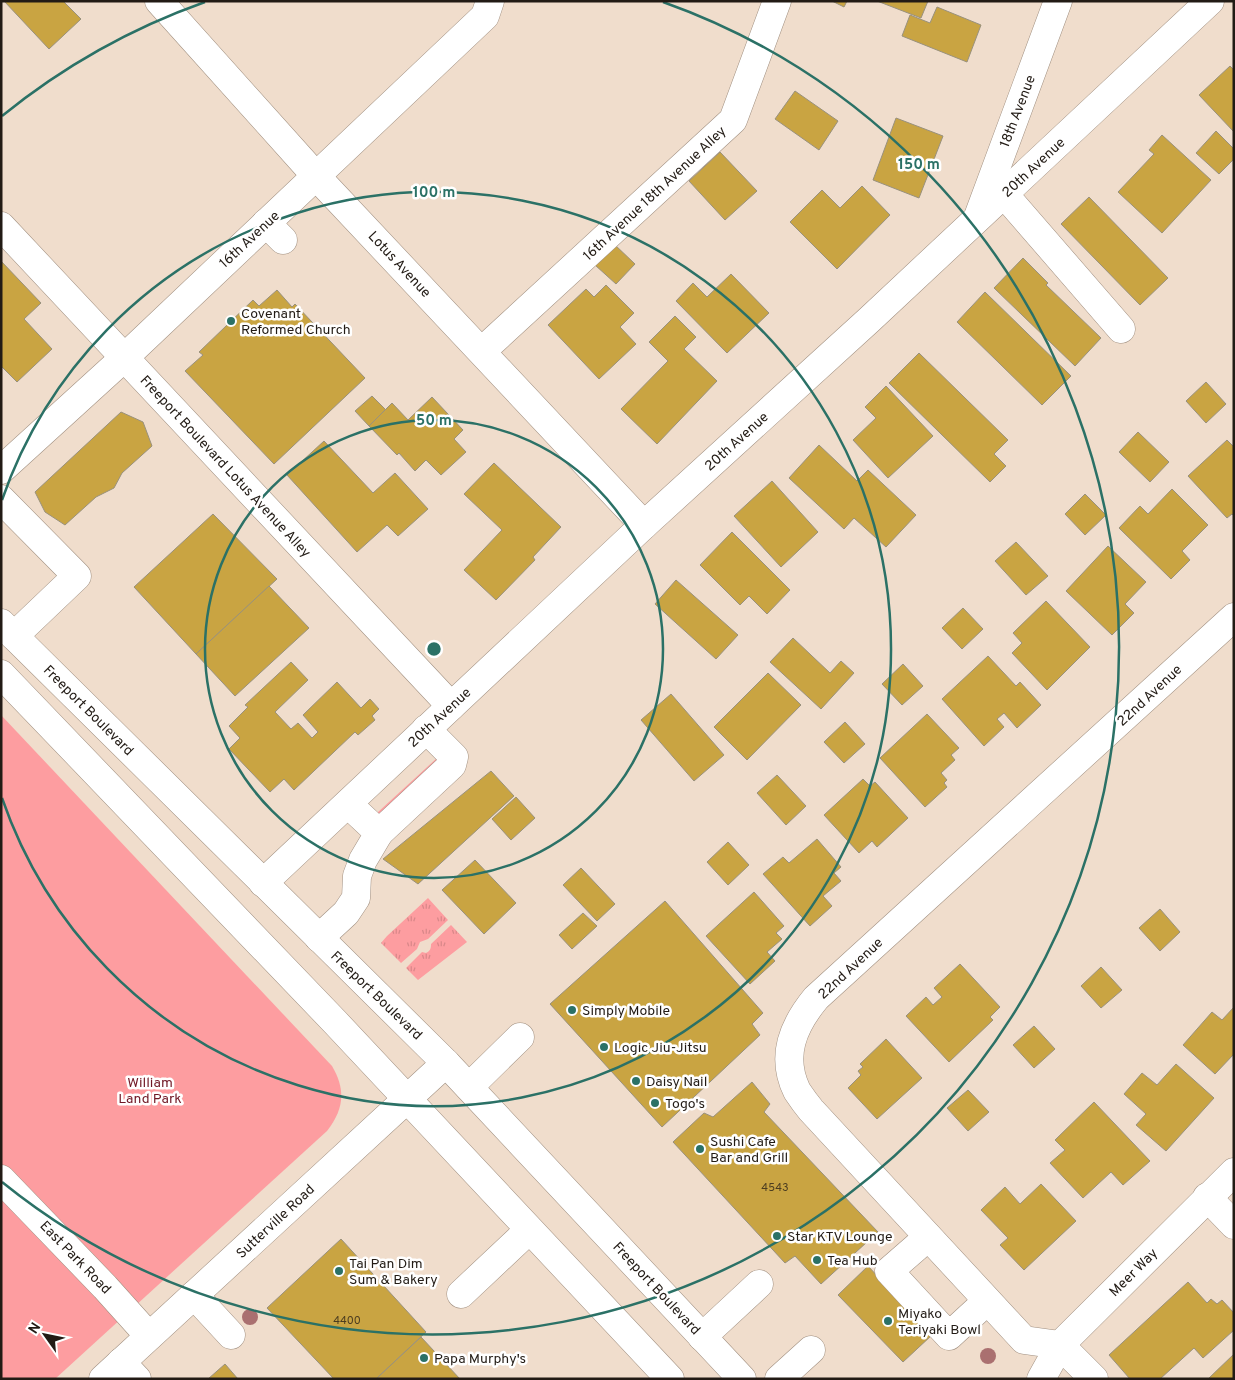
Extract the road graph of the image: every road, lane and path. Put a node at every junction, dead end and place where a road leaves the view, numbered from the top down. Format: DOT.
graph roads {
  1 [pos="159,1"];
  2 [pos="490,1"];
  3 [pos="777,1"];
  4 [pos="1058,1"];
  5 [pos="1210,1"];
  6 [pos="316,176"];
  7 [pos="1004,194"];
  8 [pos="976,220"];
  9 [pos="1,226"];
  10 [pos="1121,329"];
  11 [pos="482,351"];
  12 [pos="124,357"];
  13 [pos="1,470"];
  14 [pos="1,499"];
  15 [pos="644,525"];
  16 [pos="1234,617"];
  17 [pos="8,629"];
  18 [pos="1,674"];
  19 [pos="451,706"];
  20 [pos="426,729"];
  21 [pos="348,804"];
  22 [pos="378,833"];
  23 [pos="264,883"];
  24 [pos="319,938"];
  25 [pos="520,1037"];
  26 [pos="446,1063"];
  27 [pos="469,1087"];
  28 [pos="407,1099"];
  29 [pos="1234,1172"];
  30 [pos="1,1179"];
  31 [pos="1207,1197"];
  32 [pos="1234,1226"];
  33 [pos="529,1230"];
  34 [pos="928,1237"];
  35 [pos="759,1284"];
  36 [pos="461,1294"];
  37 [pos="194,1295"];
  38 [pos="987,1301"];
  39 [pos="231,1335"];
  40 [pos="149,1336"];
  41 [pos="702,1337"];
  42 [pos="1060,1345"];
  43 [pos="811,1350"];
  44 [pos="120,1373"];
  45 [pos="662,1376"];
  46 [pos="742,1379"];
  47 [pos="779,1379"];
  48 [pos="1041,1379"];
  49 [pos="1094,1379"];
  1 -- 6 [label="street, Lotus Avenue"];
  2 -- 6 [label="street, 16th Avenue"];
  3 -- 11 [label="street, 16th Avenue 18th Avenue Alley"];
  4 -- 8 [label="street, 18th Avenue"];
  5 -- 7 [label="street, 20th Avenue"];
  6 -- 11 [label="street, Lotus Avenue"];
  6 -- 12 [label="street, 16th Avenue"];
  7 -- 8 [label="street, 20th Avenue"];
  7 -- 10 [label="street"];
  8 -- 15 [label="street, 20th Avenue"];
  9 -- 12 [label="street, Freeport Boulevard Lotus Avenue Alley"];
  11 -- 15 [label="street, Lotus Avenue"];
  12 -- 13 [label="street, 16th Avenue"];
  12 -- 19 [label="street, Freeport Boulevard Lotus Avenue Alley"];
  14 -- 17 [label="street"];
  15 -- 19 [label="street, 20th Avenue"];
  16 -- 34 [label="street, 22nd Avenue"];
  17 -- 23 [label="street, Freeport Boulevard"];
  18 -- 28 [label="street"];
  19 -- 20 [label="street, 20th Avenue"];
  20 -- 21 [label="street, 20th Avenue"];
  20 -- 22 [label="street"];
  21 -- 22 [label="street"];
  21 -- 23 [label="street, 20th Avenue"];
  22 -- 24 [label="street"];
  23 -- 24 [label="street, Freeport Boulevard"];
  24 -- 26 [label="street, Freeport Boulevard"];
  25 -- 27 [label="street"];
  26 -- 27 [label="street, Freeport Boulevard"];
  26 -- 28 [label="street, Sutterville Road"];
  27 -- 41 [label="street, Freeport Boulevard"];
  28 -- 33 [label="street"];
  28 -- 37 [label="street, Sutterville Road"];
  29 -- 31 [label="street, Meer Way"];
  30 -- 40 [label="street, East Park Road"];
  31 -- 32 [label="street"];
  31 -- 42 [label="street, Meer Way"];
  33 -- 36 [label="street"];
  33 -- 45 [label="street"];
  34 -- 38 [label="street, 22nd Avenue"];
  34 -- 38 [label="street"];
  35 -- 41 [label="street"];
  37 -- 39 [label="street"];
  37 -- 40 [label="street, Sutterville Road"];
  38 -- 42 [label="street, 22nd Avenue"];
  40 -- 44 [label="street, Sutterville Road"];
  41 -- 46 [label="street, Freeport Boulevard"];
  42 -- 48 [label="street, Meer Way"];
  42 -- 49 [label="street"];
  43 -- 47 [label="street"];
}
